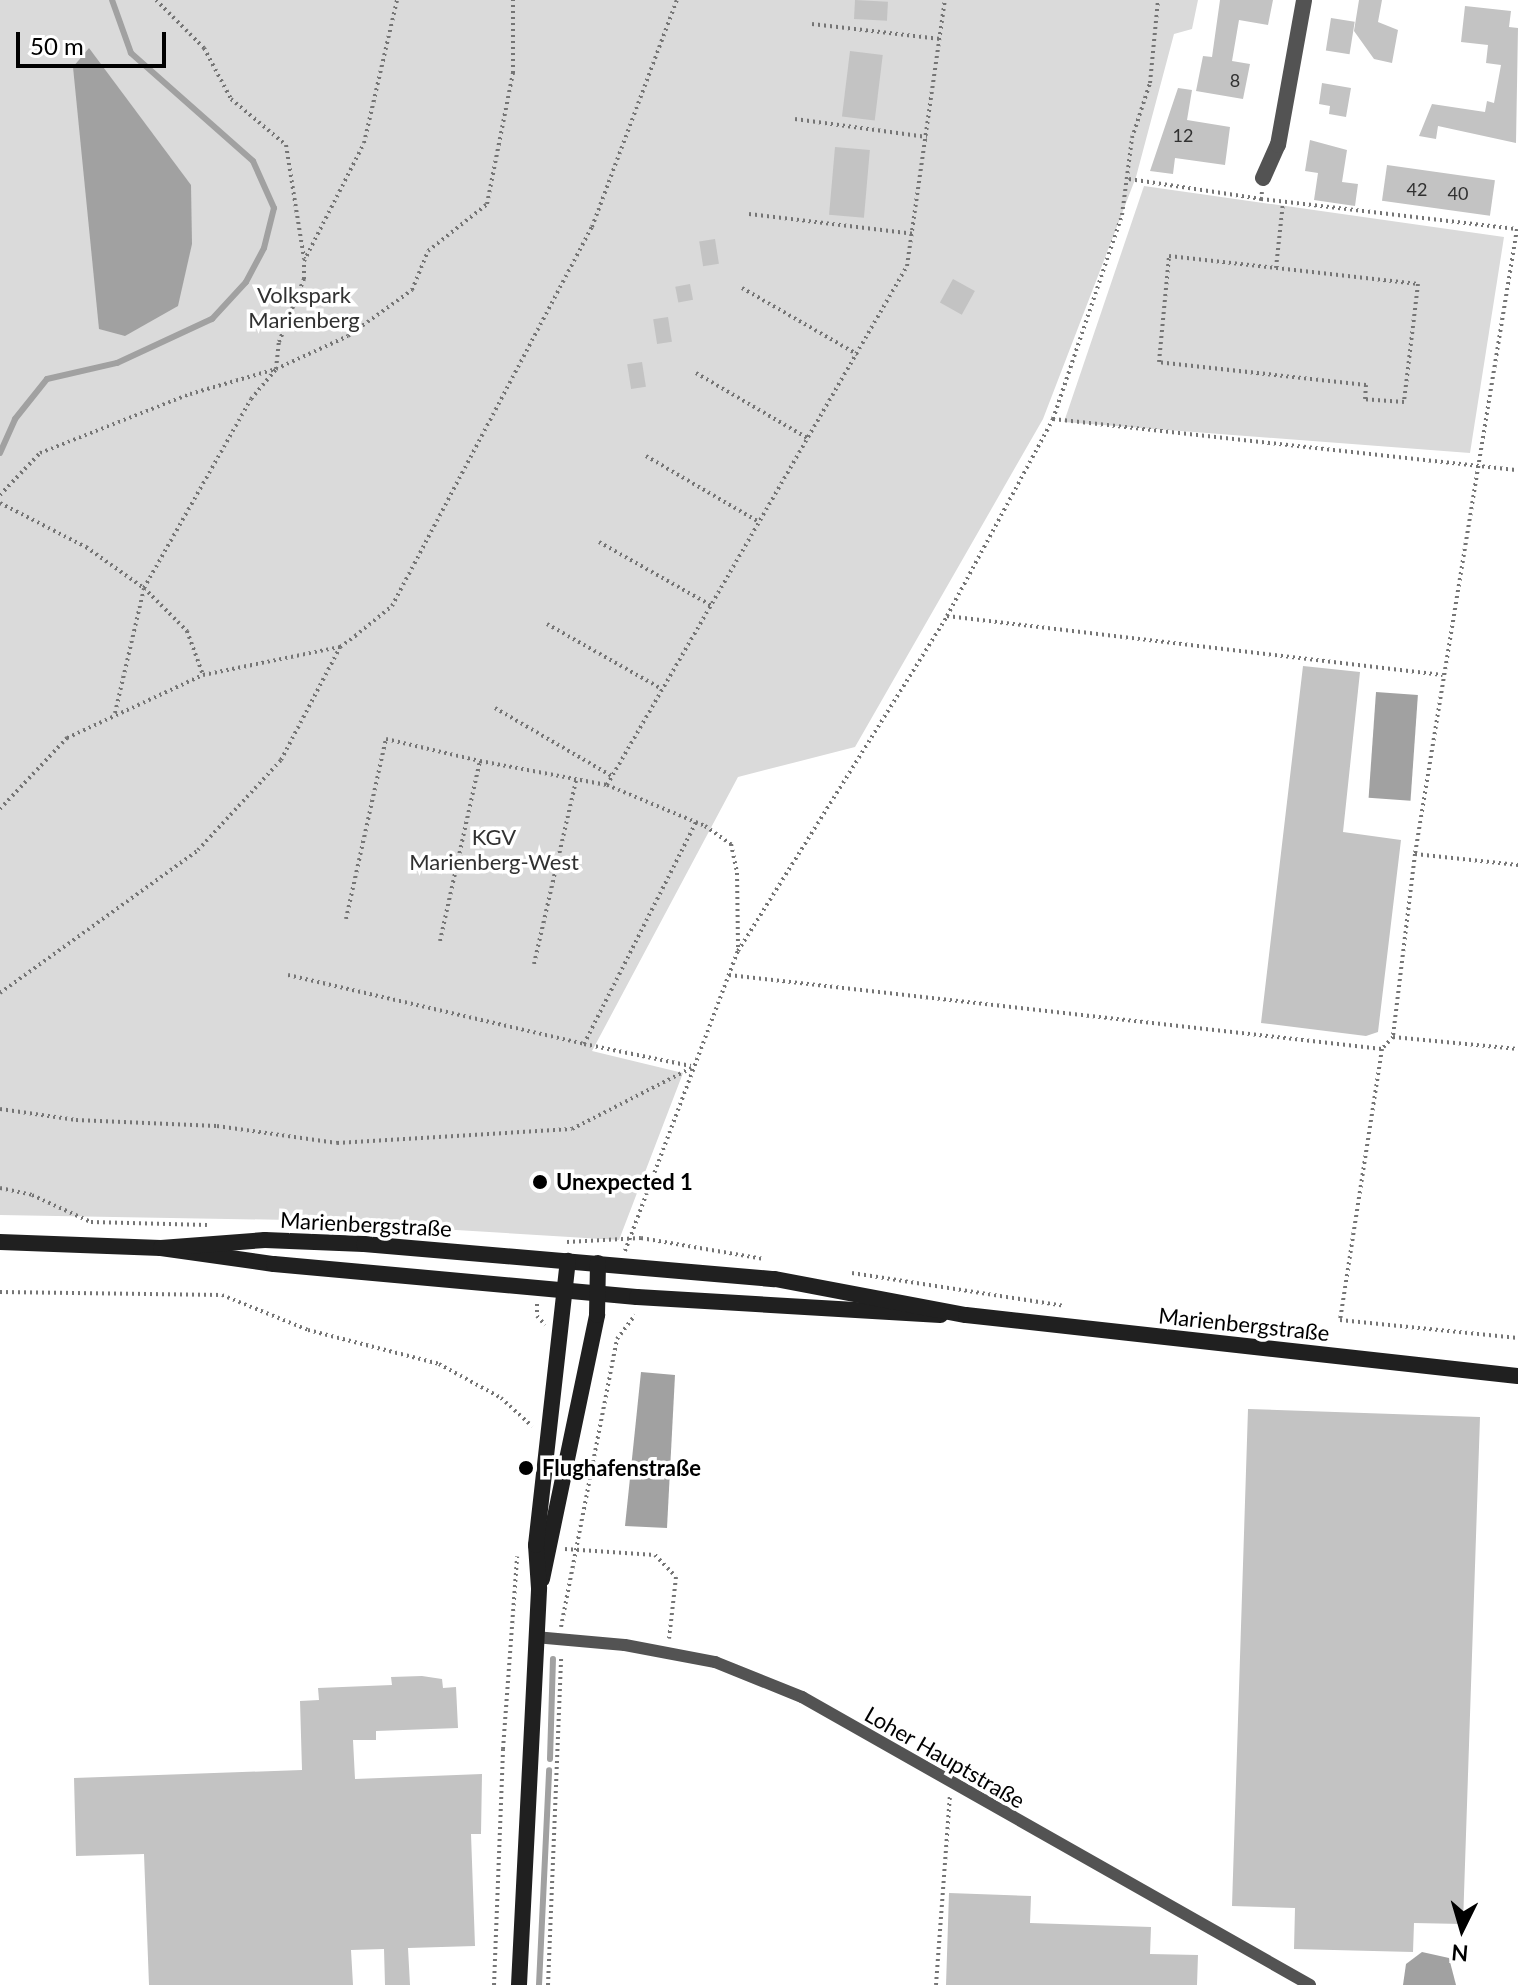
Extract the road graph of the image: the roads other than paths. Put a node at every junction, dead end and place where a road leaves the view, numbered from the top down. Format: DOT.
graph roads {
  1 [pos="1304,0"];
  2 [pos="1263,178"];
  3 [pos="0,1242"];
  4 [pos="161,1248"];
  5 [pos="568,1261"];
  6 [pos="598,1263"];
  7 [pos="564,1290"];
  8 [pos="600,1294"];
  9 [pos="966,1315"];
  10 [pos="1518,1376"];
  11 [pos="539,1588"];
  12 [pos="535,1637"];
  13 [pos="519,1985"];
  14 [pos="1310,1985"];
  1 -- 2 [label="street"];
  3 -- 4 [label="main road, Marienbergstraße"];
  4 -- 5 [label="main road, Marienbergstraße"];
  4 -- 7 [label="main road, Marienbergstraße"];
  5 -- 6 [label="main road, Marienbergstraße"];
  5 -- 7 [label="main road"];
  6 -- 8 [label="main road"];
  6 -- 9 [label="main road, Marienbergstraße"];
  7 -- 8 [label="main road, Marienbergstraße"];
  7 -- 11 [label="main road"];
  8 -- 9 [label="main road, Marienbergstraße"];
  8 -- 11 [label="main road"];
  9 -- 10 [label="main road, Marienbergstraße"];
  11 -- 12 [label="main road"];
  12 -- 13 [label="main road"];
  12 -- 14 [label="lane, Loher Hauptstraße"];
}
